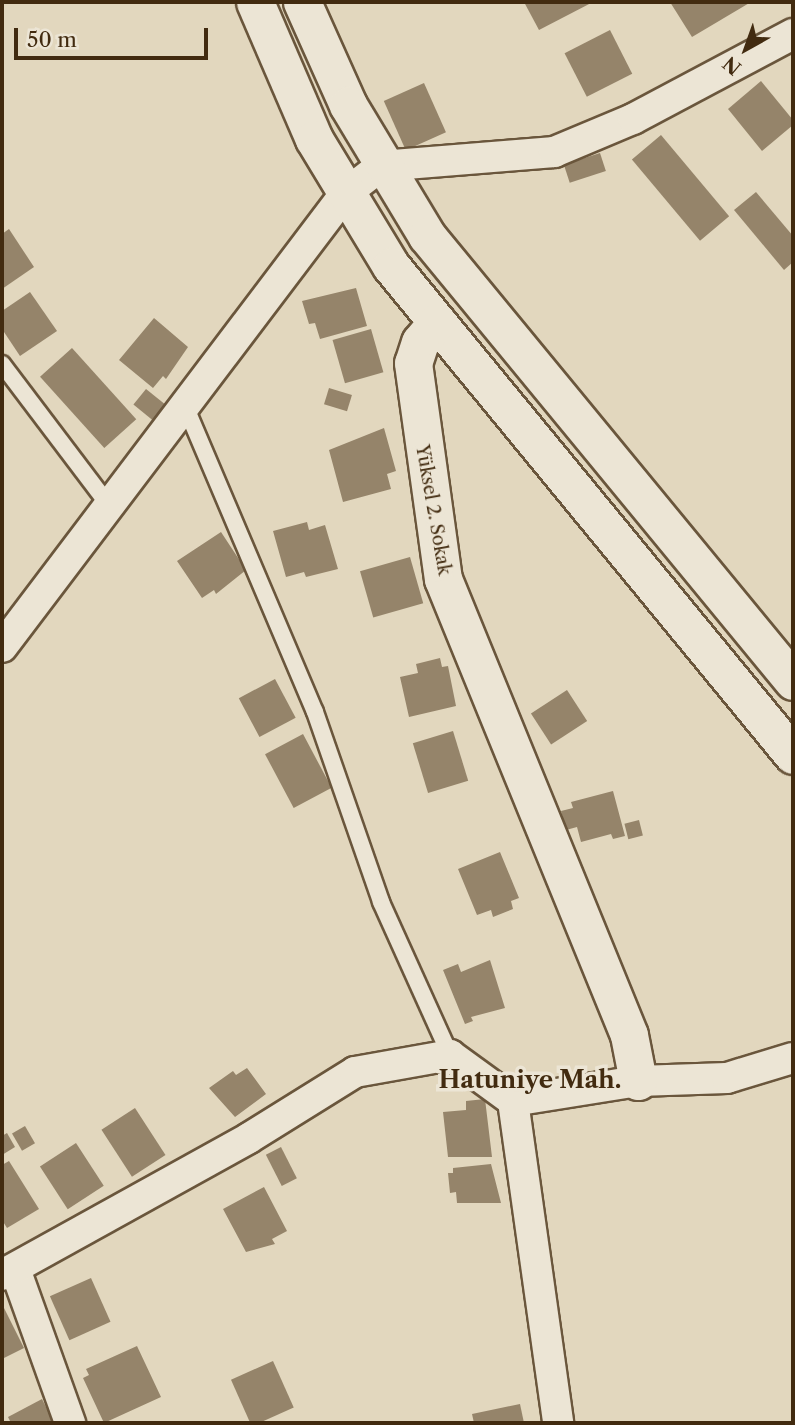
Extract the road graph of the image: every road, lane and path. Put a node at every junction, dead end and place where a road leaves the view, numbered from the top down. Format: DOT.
graph roads {
  1 [pos="256,2"];
  2 [pos="302,2"];
  3 [pos="793,34"];
  4 [pos="381,166"];
  5 [pos="345,194"];
  6 [pos="437,322"];
  7 [pos="2,364"];
  8 [pos="186,408"];
  9 [pos="107,503"];
  10 [pos="2,647"];
  11 [pos="793,681"];
  12 [pos="793,755"];
  13 [pos="450,1055"];
  14 [pos="787,1055"];
  15 [pos="638,1081"];
  16 [pos="513,1101"];
  17 [pos="8,1272"];
  18 [pos="70,1423"];
  19 [pos="558,1423"];
  1 -- 5 [label="street"];
  2 -- 4 [label="street"];
  3 -- 4 [label="street"];
  4 -- 5 [label="street"];
  4 -- 11 [label="street"];
  5 -- 6 [label="street"];
  5 -- 8 [label="street"];
  6 -- 12 [label="street"];
  6 -- 15 [label="street, Yüksel 2. Sokak"];
  7 -- 9 [label="lane"];
  8 -- 9 [label="street"];
  8 -- 13 [label="lane"];
  9 -- 10 [label="street"];
  13 -- 16 [label="street"];
  13 -- 17 [label="street"];
  14 -- 15 [label="street"];
  15 -- 16 [label="street"];
  16 -- 19 [label="street"];
  17 -- 18 [label="street"];
}
